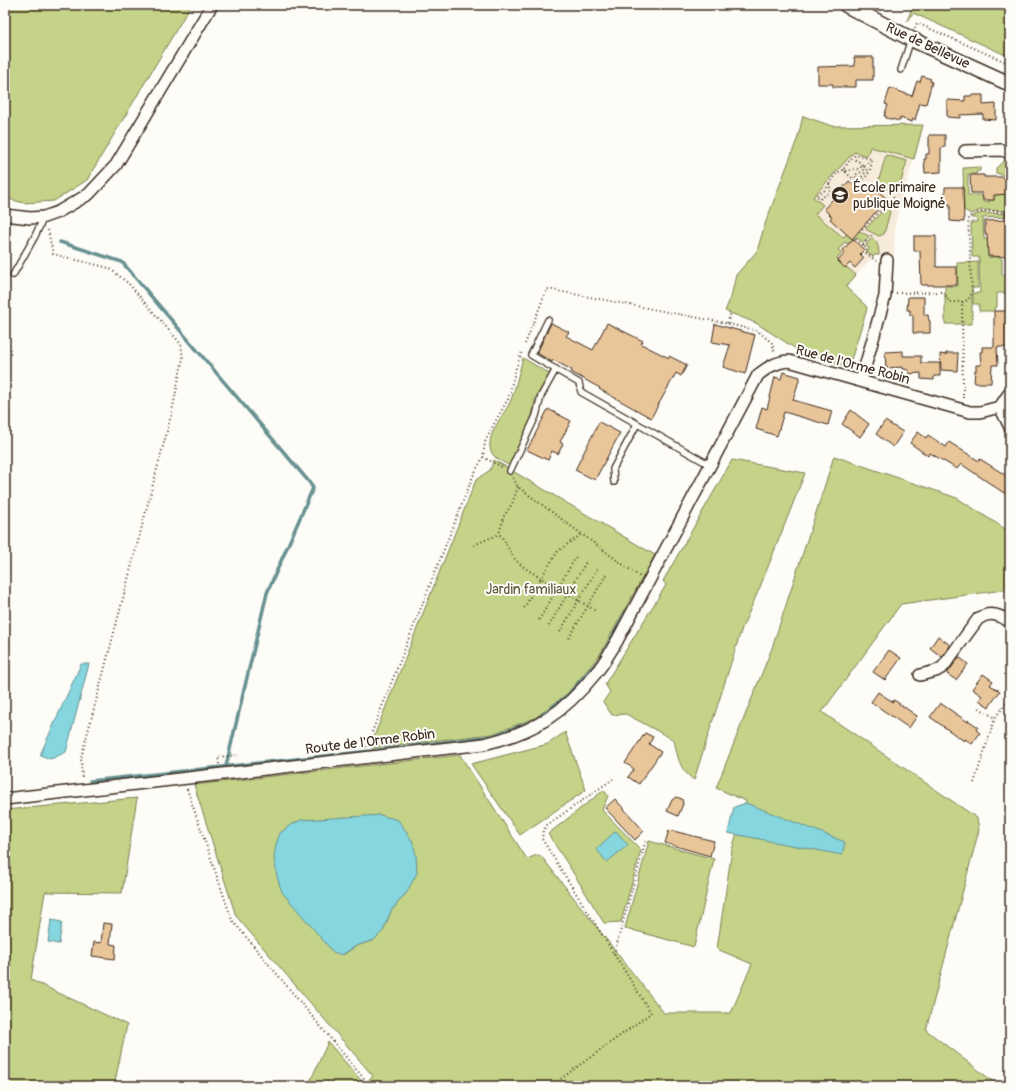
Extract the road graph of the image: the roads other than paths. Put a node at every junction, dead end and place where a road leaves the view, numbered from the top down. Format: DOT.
graph roads {
  1 [pos="212,5"];
  2 [pos="846,5"];
  3 [pos="912,39"];
  4 [pos="901,70"];
  5 [pos="1010,84"];
  6 [pos="965,151"];
  7 [pos="1010,153"];
  8 [pos="5,215"];
  9 [pos="44,217"];
  10 [pos="886,264"];
  11 [pos="12,275"];
  12 [pos="548,320"];
  13 [pos="556,369"];
  14 [pos="861,381"];
  15 [pos="1010,392"];
  16 [pos="1000,407"];
  17 [pos="637,424"];
  18 [pos="1010,427"];
  19 [pos="710,465"];
  20 [pos="510,471"];
  21 [pos="614,482"];
  22 [pos="655,569"];
  23 [pos="1010,622"];
  24 [pos="920,675"];
  25 [pos="5,799"];
  1 -- 9 [label="street"];
  2 -- 3 [label="street, Rue de Bellevue"];
  3 -- 4 [label="lane"];
  3 -- 5 [label="street, Rue de Bellevue"];
  6 -- 7 [label="street"];
  8 -- 9 [label="street"];
  9 -- 11 [label="lane"];
  10 -- 14 [label="street"];
  12 -- 13 [label="lane"];
  13 -- 17 [label="lane"];
  13 -- 20 [label="lane"];
  14 -- 16 [label="street, Rue de l'Orme Robin"];
  14 -- 19 [label="street, Rue de l'Orme Robin"];
  15 -- 16 [label="street"];
  16 -- 18 [label="street"];
  17 -- 19 [label="lane"];
  17 -- 21 [label="lane"];
  19 -- 22 [label="street, Rue de l'Orme Robin"];
  22 -- 25 [label="street, Route de l'Orme Robin"];
  23 -- 24 [label="street"];
}
